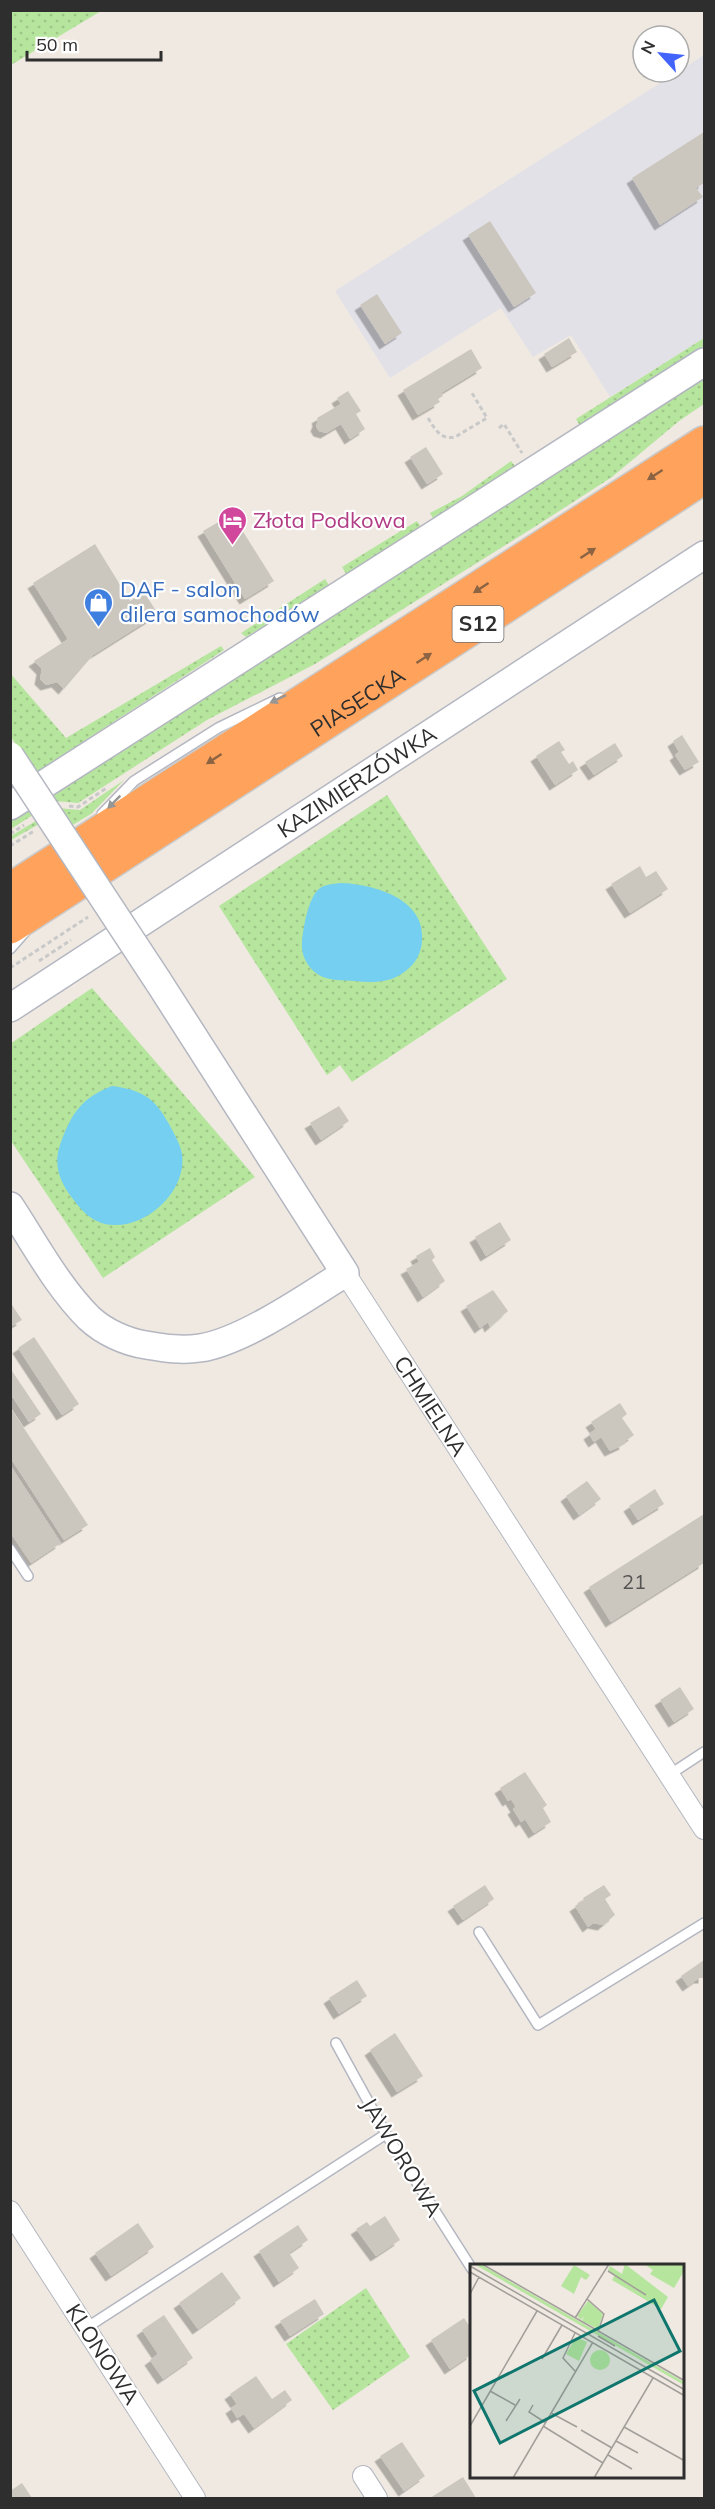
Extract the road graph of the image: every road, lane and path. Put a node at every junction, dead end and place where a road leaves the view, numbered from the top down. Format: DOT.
graph roads {
  1 [pos="705,362"];
  2 [pos="472,393"];
  3 [pos="428,418"];
  4 [pos="499,428"];
  5 [pos="705,443"];
  6 [pos="522,454"];
  7 [pos="705,477"];
  8 [pos="705,555"];
  9 [pos="287,695"];
  10 [pos="10,756"];
  11 [pos="10,806"];
  12 [pos="94,822"];
  13 [pos="41,827"];
  14 [pos="86,830"];
  15 [pos="10,846"];
  16 [pos="55,862"];
  17 [pos="10,890"];
  18 [pos="49,902"];
  19 [pos="10,927"];
  20 [pos="10,949"];
  21 [pos="35,963"];
  22 [pos="10,968"];
  23 [pos="10,1008"];
  24 [pos="10,1206"];
  25 [pos="345,1273"];
  26 [pos="10,1549"];
  27 [pos="28,1576"];
  28 [pos="705,1752"];
  29 [pos="669,1776"];
  30 [pos="705,1829"];
  31 [pos="705,1923"];
  32 [pos="479,1932"];
  33 [pos="336,2043"];
  34 [pos="386,2134"];
  35 [pos="10,2211"];
  36 [pos="470,2266"];
  37 [pos="86,2328"];
  38 [pos="363,2476"];
  39 [pos="195,2499"];
  40 [pos="378,2499"];
  1 -- 11 [label="street"];
  2 -- 3 [label="path"];
  4 -- 6 [label="path"];
  5 -- 16 [label="highway, PIASECKA / S12, one-way"];
  18 -- 7 [label="highway, PIASECKA / S12, one-way"];
  8 -- 23 [label="street, KAZIMIERZÓWKA"];
  9 -- 12 [label="lane, one-way"];
  10 -- 25 [label="street, CHMIELNA, bridge"];
  13 -- 15 [label="path"];
  14 -- 16 [label="lane"];
  16 -- 17 [label="highway, PIASECKA / S12"];
  18 -- 19 [label="highway, PIASECKA / S12"];
  18 -- 20 [label="lane"];
  21 -- 22 [label="path"];
  24 -- 25 [label="street"];
  25 -- 29 [label="street, CHMIELNA"];
  26 -- 27 [label="lane"];
  28 -- 29 [label="lane"];
  29 -- 30 [label="street, CHMIELNA"];
  31 -- 32 [label="lane"];
  33 -- 34 [label="lane, JAWOROWA"];
  34 -- 36 [label="lane, JAWOROWA"];
  34 -- 37 [label="lane"];
  35 -- 37 [label="street, KLONOWA"];
  37 -- 39 [label="street, KLONOWA"];
  38 -- 40 [label="street"];
}
